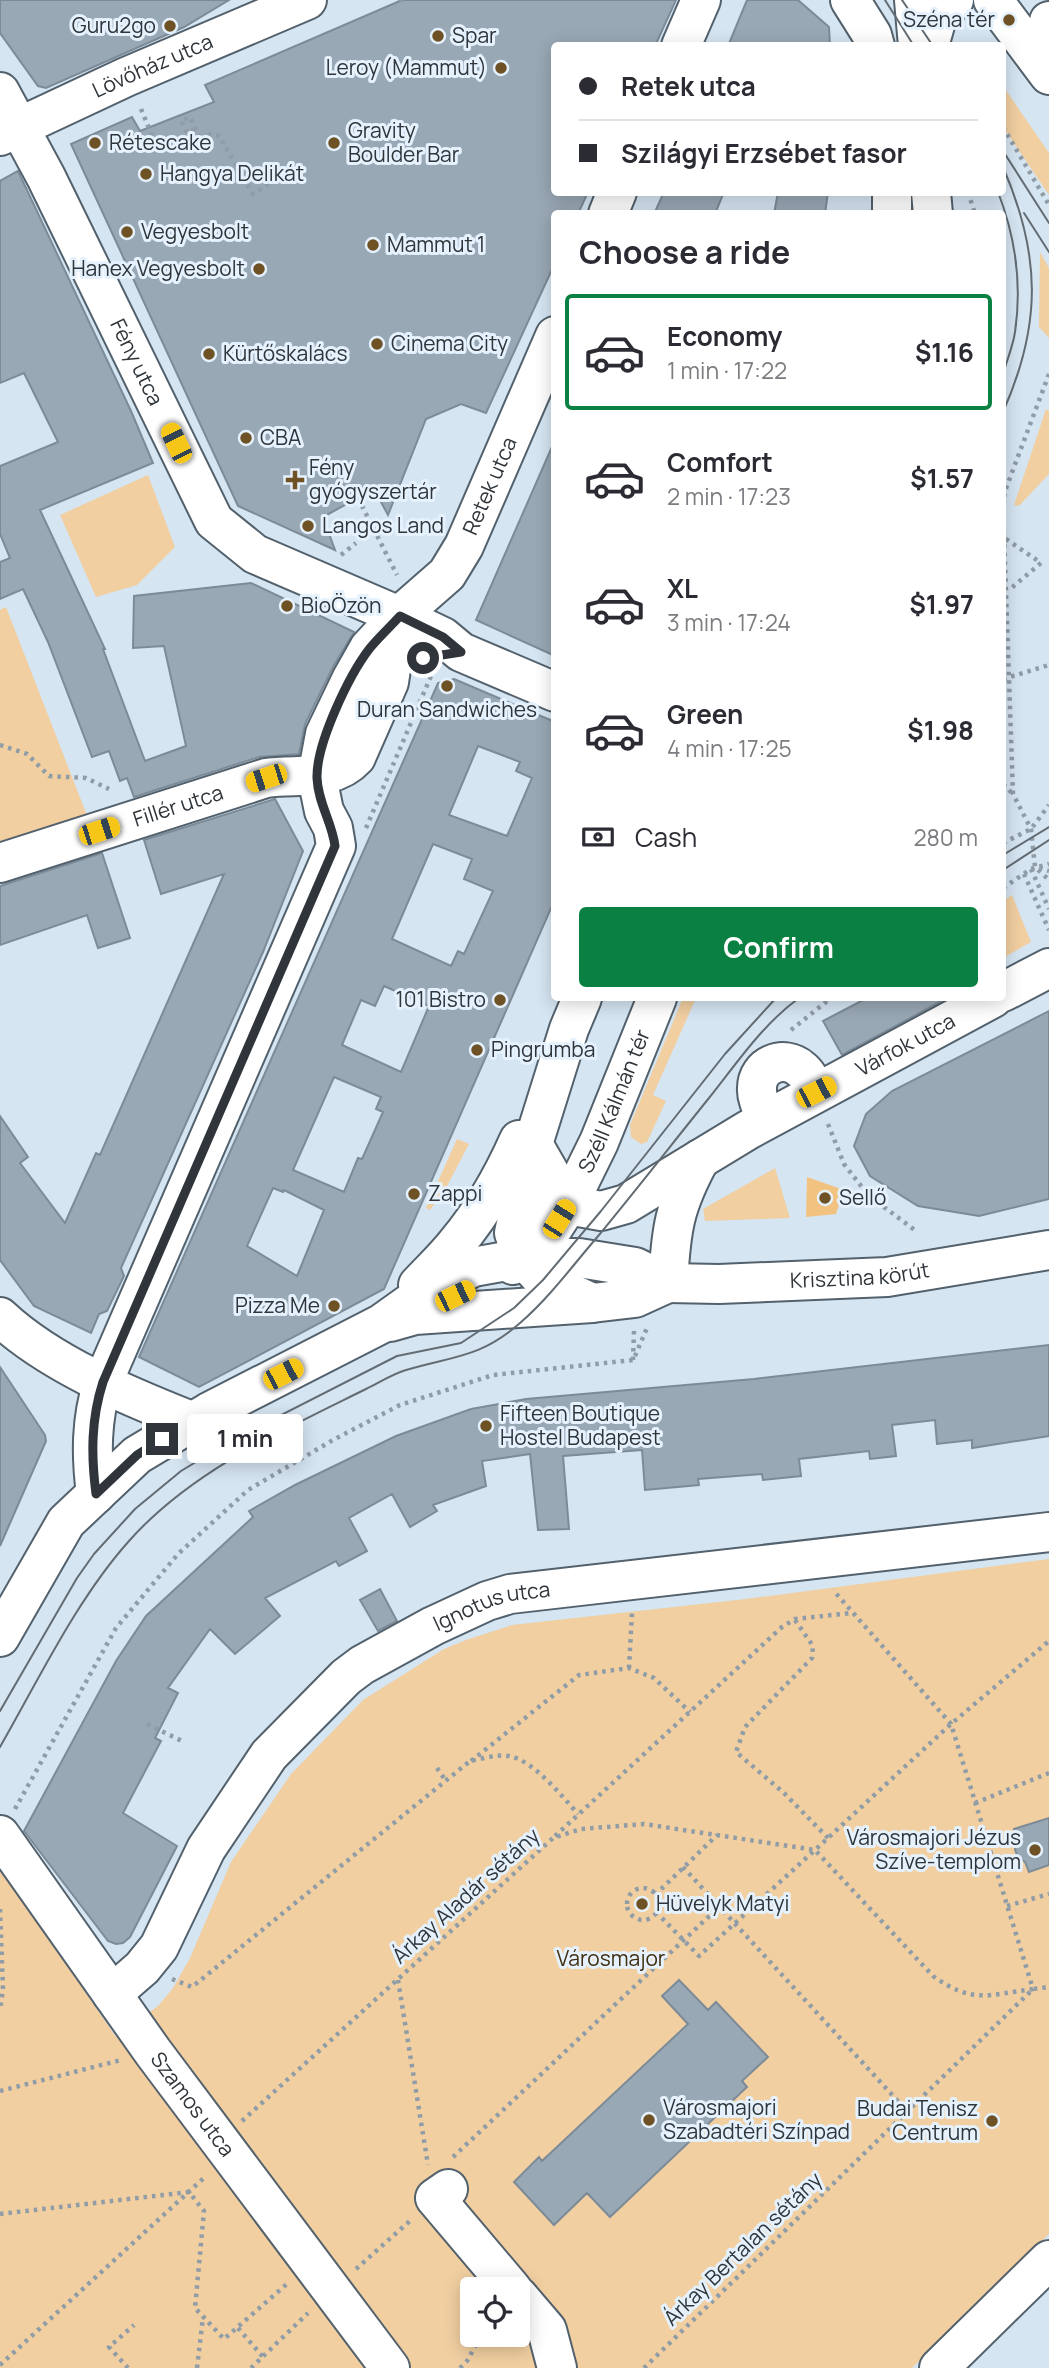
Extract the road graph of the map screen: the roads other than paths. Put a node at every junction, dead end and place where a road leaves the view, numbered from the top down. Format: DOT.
graph roads {
  1 [pos="307,0"];
  2 [pos="701,0"];
  3 [pos="850,0"];
  4 [pos="914,0"];
  5 [pos="954,0"];
  6 [pos="993,0"];
  7 [pos="1049,21"];
  8 [pos="872,27"];
  9 [pos="683,42"];
  10 [pos="918,42"];
  11 [pos="930,42"];
  12 [pos="1046,70"];
  13 [pos="0,92"];
  14 [pos="10,131"];
  15 [pos="551,345"];
  16 [pos="401,601"];
  17 [pos="461,652"];
  18 [pos="389,682"];
  19 [pos="551,690"];
  20 [pos="317,777"];
  21 [pos="0,863"];
  22 [pos="1049,968"];
  23 [pos="1006,990"];
  24 [pos="656,1001"];
  25 [pos="987,1001"];
  26 [pos="576,1013"];
  27 [pos="533,1144"];
  28 [pos="700,1159"];
  29 [pos="504,1173"];
  30 [pos="568,1205"];
  31 [pos="518,1210"];
  32 [pos="1049,1250"];
  33 [pos="523,1258"];
  34 [pos="602,1261"];
  35 [pos="668,1283"];
  36 [pos="592,1303"];
  37 [pos="0,1317"];
  38 [pos="398,1320"];
  39 [pos="103,1382"];
  40 [pos="191,1422"];
  41 [pos="96,1494"];
  42 [pos="1049,1532"];
  43 [pos="0,1637"];
  44 [pos="7,1822"];
  45 [pos="112,1994"];
  46 [pos="445,2182"];
  47 [pos="1049,2260"];
  48 [pos="504,2277"];
  49 [pos="530,2310"];
  50 [pos="385,2361"];
  51 [pos="558,2368"];
  52 [pos="939,2368"];
  1 -- 14 [label="street, Lövőház utca"];
  2 -- 9 [label="street"];
  3 -- 8 [label="street"];
  4 -- 10 [label="street"];
  5 -- 11 [label="street"];
  6 -- 12 [label="street"];
  7 -- 12 [label="street"];
  13 -- 14 [label="street, Fény utca"];
  14 -- 16 [label="street, Fény utca"];
  15 -- 16 [label="street, Retek utca"];
  16 -- 17 [label="street, Fény utca"];
  16 -- 18 [label="street"];
  16 -- 20 [label="street, Retek utca"];
  17 -- 18 [label="street"];
  17 -- 19 [label="street, Fény utca"];
  18 -- 20 [label="street"];
  20 -- 21 [label="street, Fillér utca"];
  20 -- 39 [label="street, Retek utca"];
  22 -- 23 [label="street"];
  24 -- 30 [label="street, Széll Kálmán tér"];
  25 -- 28 [label="street, Várfok utca"];
  26 -- 27 [label="street"];
  26 -- 29 [label="street"];
  27 -- 30 [label="street, Széll Kálmán tér"];
  27 -- 31 [label="street"];
  28 -- 30 [label="street, Várfok utca"];
  28 -- 35 [label="street"];
  29 -- 31 [label="street"];
  29 -- 38 [label="street"];
  30 -- 31 [label="street"];
  30 -- 33 [label="street, Széll Kálmán tér"];
  30 -- 34 [label="street"];
  31 -- 33 [label="street"];
  32 -- 35 [label="street, Krisztina körút"];
  33 -- 34 [label="street"];
  33 -- 36 [label="street"];
  33 -- 38 [label="street"];
  34 -- 35 [label="street, Krisztina körút"];
  35 -- 36 [label="street, Krisztina körút"];
  36 -- 38 [label="street"];
  37 -- 39 [label="street"];
  38 -- 40 [label="street"];
  39 -- 40 [label="street"];
  39 -- 41 [label="street, Retek utca"];
  40 -- 41 [label="street"];
  41 -- 43 [label="street"];
  42 -- 45 [label="street, Ignotus utca"];
  44 -- 45 [label="street, Szamos utca"];
  45 -- 50 [label="street, Szamos utca"];
  46 -- 48 [label="street"];
  47 -- 52 [label="street"];
  49 -- 51 [label="street"];
}
